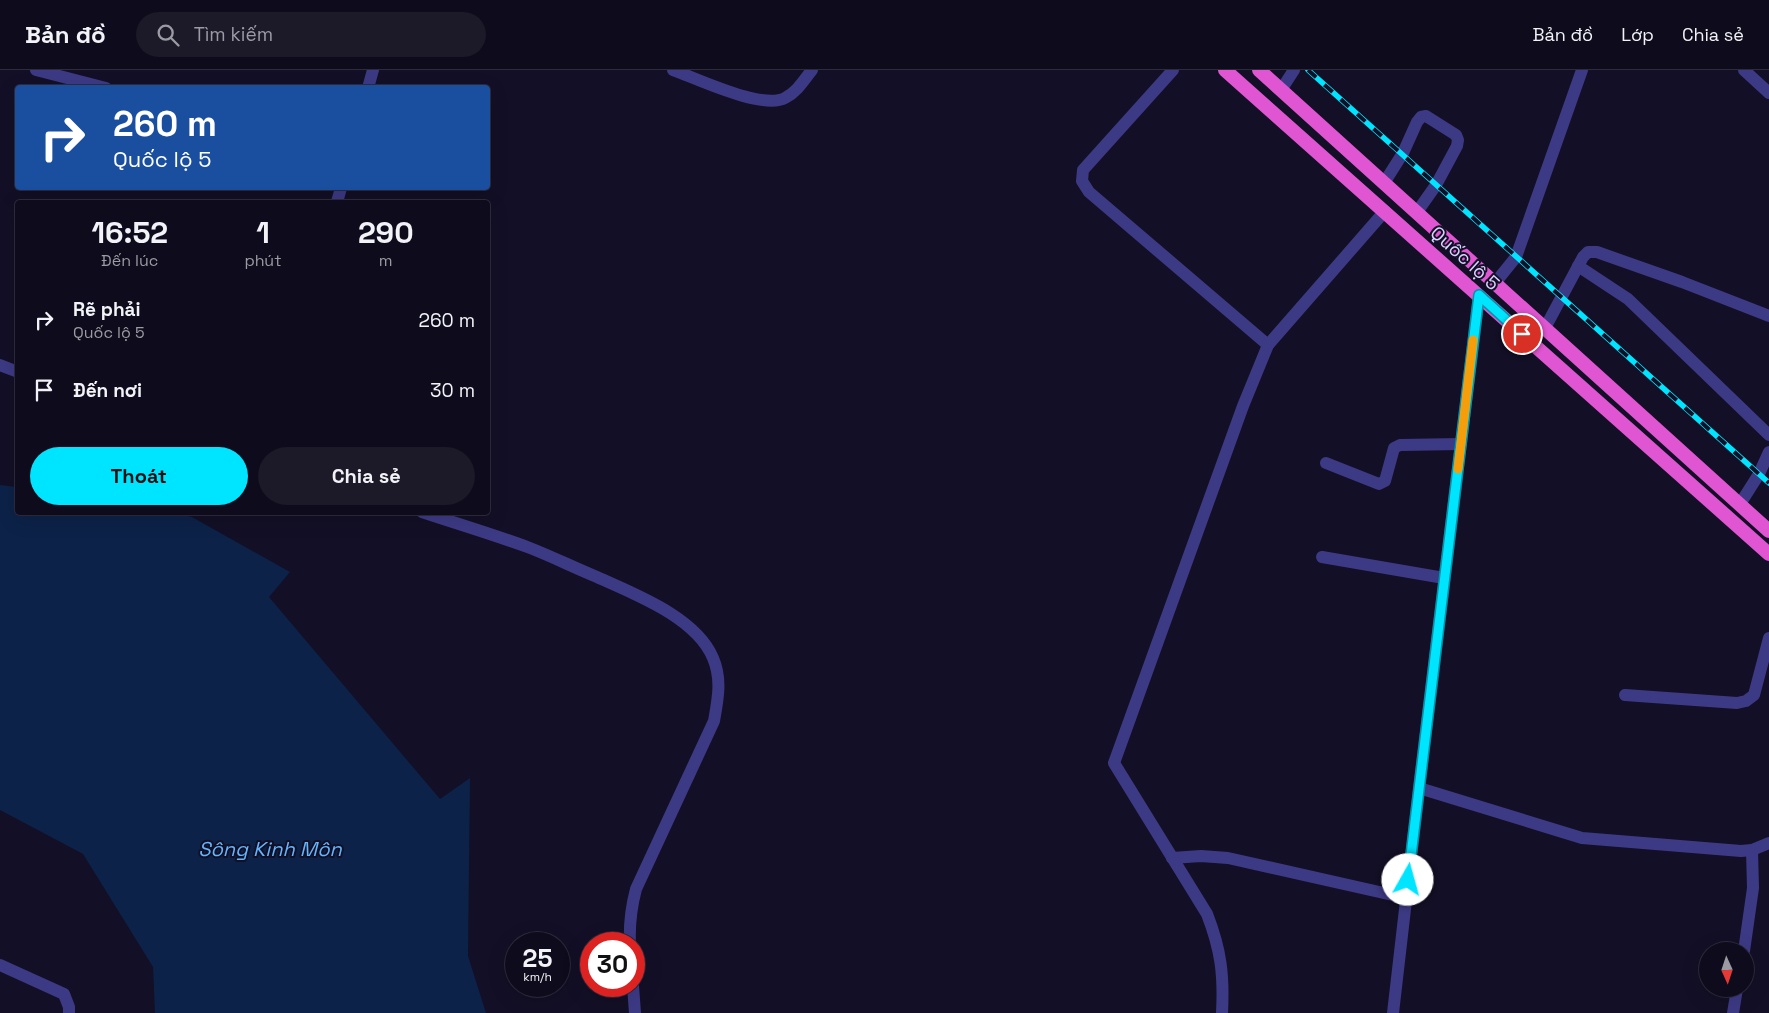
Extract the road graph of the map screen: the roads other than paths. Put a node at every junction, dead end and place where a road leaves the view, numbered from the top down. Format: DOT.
graph roads {
  1 [pos="36,70"];
  2 [pos="373,70"];
  3 [pos="674,70"];
  4 [pos="812,70"];
  5 [pos="1173,70"];
  6 [pos="1226,70"];
  7 [pos="1259,70"];
  8 [pos="1294,70"];
  9 [pos="1582,70"];
  10 [pos="1744,70"];
  11 [pos="94,85"];
  12 [pos="369,85"];
  13 [pos="1281,90"];
  14 [pos="1769,93"];
  15 [pos="1384,183"];
  16 [pos="1385,211"];
  17 [pos="1417,212"];
  18 [pos="1578,266"];
  19 [pos="1495,282"];
  20 [pos="1479,295"];
  21 [pos="1769,316"];
  22 [pos="1545,328"];
  23 [pos="1268,344"];
  24 [pos="0,365"];
  25 [pos="15,371"];
  26 [pos="1769,435"];
  27 [pos="1461,444"];
  28 [pos="1769,452"];
  29 [pos="1326,463"];
  30 [pos="1740,504"];
  31 [pos="431,515"];
  32 [pos="1769,531"];
  33 [pos="1769,554"];
  34 [pos="1322,557"];
  35 [pos="1444,578"];
  36 [pos="1769,638"];
  37 [pos="1763,683"];
  38 [pos="1625,695"];
  39 [pos="1419,788"];
  40 [pos="1769,843"];
  41 [pos="1752,850"];
  42 [pos="1172,858"];
  43 [pos="1406,898"];
  44 [pos="629,932"];
  45 [pos="1745,942"];
  46 [pos="0,965"];
  47 [pos="634,997"];
  48 [pos="1736,998"];
  49 [pos="69,1013"];
  50 [pos="635,1013"];
  51 [pos="1222,1013"];
  52 [pos="1393,1013"];
  53 [pos="1733,1013"];
  1 -- 11 [label="street"];
  2 -- 12 [label="street"];
  3 -- 4 [label="street"];
  5 -- 23 [label="street"];
  6 -- 16 [label="highway, Quốc lộ 5"];
  7 -- 13 [label="highway, Quốc lộ 5"];
  8 -- 13 [label="street"];
  9 -- 19 [label="street"];
  10 -- 14 [label="street"];
  13 -- 15 [label="highway, Quốc lộ 5"];
  15 -- 17 [label="highway, Quốc lộ 5"];
  15 -- 17 [label="street"];
  16 -- 20 [label="highway, Quốc lộ 5"];
  16 -- 23 [label="street"];
  17 -- 19 [label="highway, Quốc lộ 5"];
  18 -- 21 [label="street"];
  18 -- 22 [label="street"];
  18 -- 26 [label="street"];
  19 -- 22 [label="highway, Quốc lộ 5"];
  20 -- 27 [label="street"];
  20 -- 33 [label="highway, Quốc lộ 5"];
  22 -- 30 [label="highway, Quốc lộ 5"];
  23 -- 42 [label="street"];
  24 -- 25 [label="street"];
  27 -- 29 [label="street"];
  27 -- 35 [label="street"];
  28 -- 30 [label="street"];
  30 -- 32 [label="highway, Quốc lộ 5"];
  31 -- 44 [label="street"];
  34 -- 35 [label="street"];
  35 -- 39 [label="street"];
  36 -- 37 [label="street"];
  37 -- 38 [label="street"];
  39 -- 41 [label="street"];
  39 -- 43 [label="street"];
  40 -- 41 [label="street"];
  41 -- 45 [label="street"];
  42 -- 43 [label="street"];
  42 -- 51 [label="street"];
  43 -- 52 [label="street"];
  46 -- 49 [label="street"];
  47 -- 50 [label="street"];
  48 -- 53 [label="street"];
}
